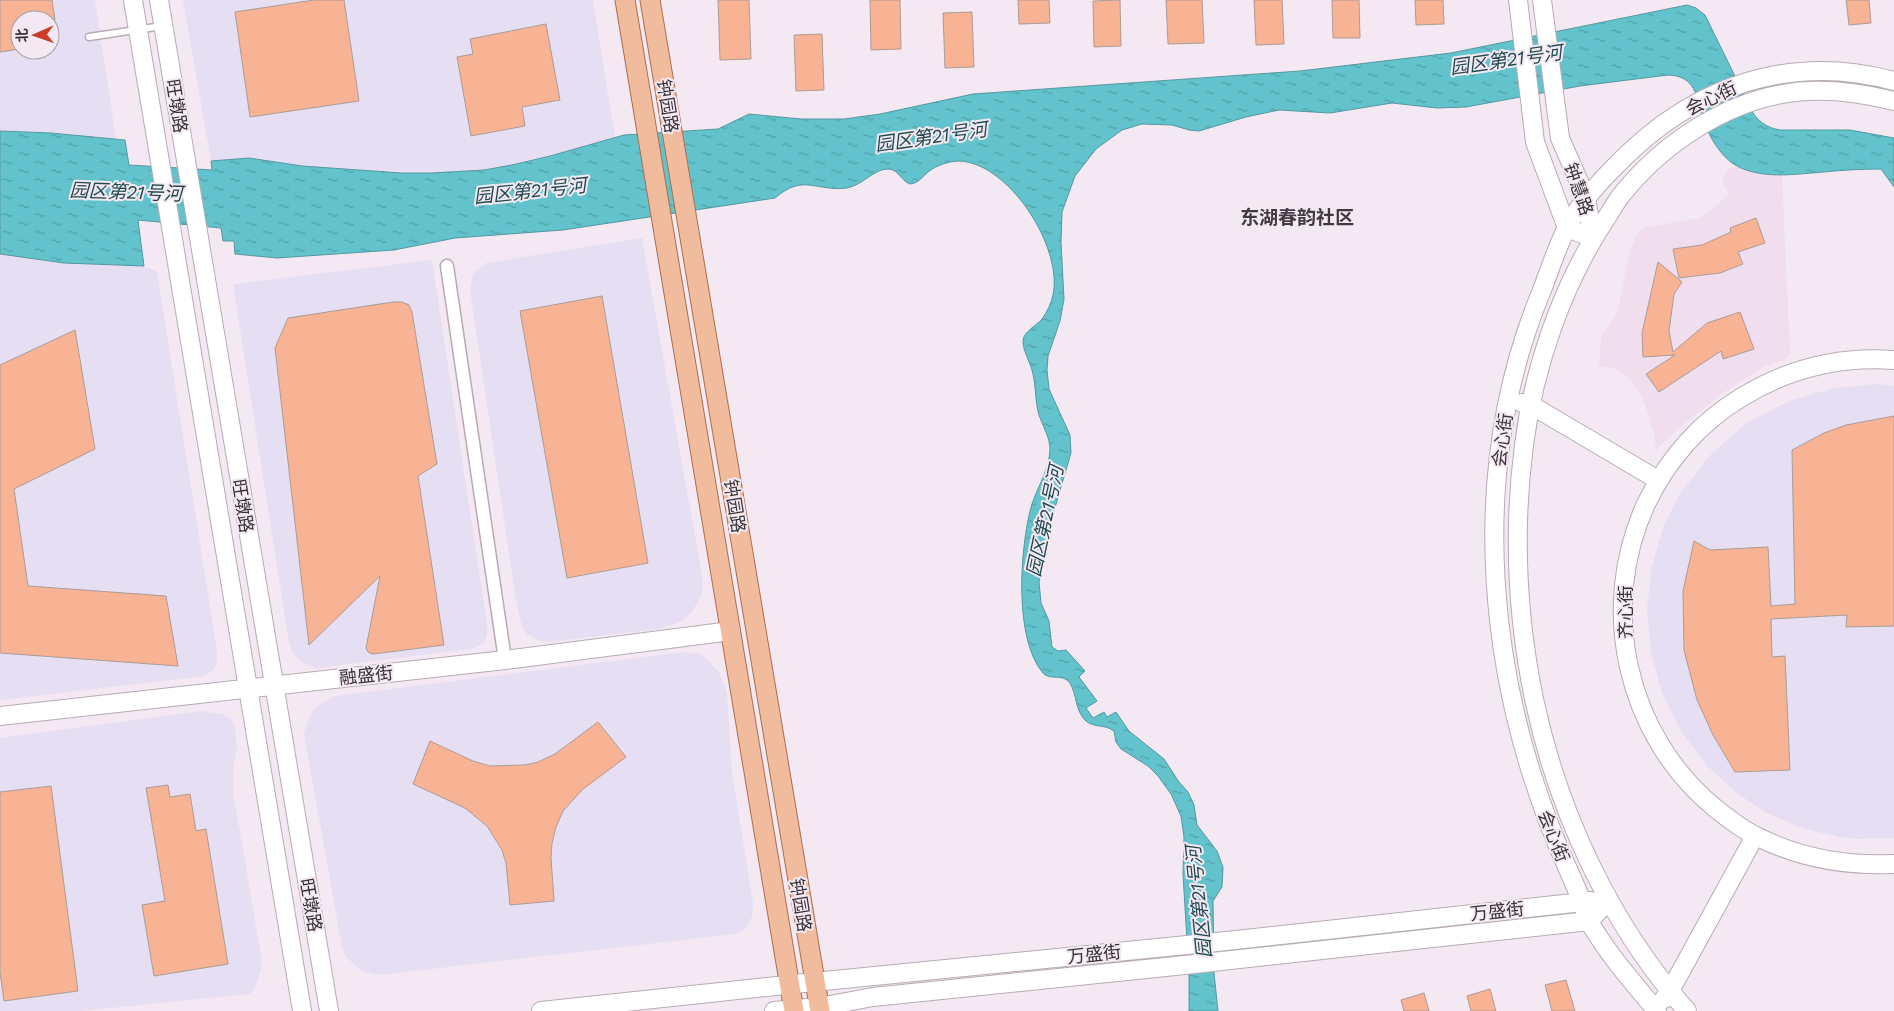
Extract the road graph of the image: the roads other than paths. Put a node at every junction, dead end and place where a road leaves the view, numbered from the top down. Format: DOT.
graph roads {
  1 [pos="133,0"];
  2 [pos="159,0"];
  3 [pos="625,0"];
  4 [pos="650,0"];
  5 [pos="1518,0"];
  6 [pos="1542,0"];
  7 [pos="164,25"];
  8 [pos="138,29"];
  9 [pos="90,37"];
  10 [pos="1894,81"];
  11 [pos="1894,101"];
  12 [pos="1586,198"];
  13 [pos="1567,228"];
  14 [pos="1593,238"];
  15 [pos="447,266"];
  16 [pos="1894,360"];
  17 [pos="1508,400"];
  18 [pos="1531,405"];
  19 [pos="1658,480"];
  20 [pos="731,631"];
  21 [pos="504,660"];
  22 [pos="273,685"];
  23 [pos="248,688"];
  24 [pos="0,716"];
  25 [pos="1755,836"];
  26 [pos="1894,864"];
  27 [pos="1609,900"];
  28 [pos="1582,901"];
  29 [pos="1588,921"];
  30 [pos="814,982"];
  31 [pos="790,985"];
  32 [pos="1670,992"];
  33 [pos="819,1009"];
  34 [pos="794,1010"];
  35 [pos="1656,1010"];
  36 [pos="302,1011"];
  37 [pos="329,1011"];
  38 [pos="541,1011"];
  39 [pos="774,1011"];
  40 [pos="1687,1011"];
  1 -- 8 [label="main road, 旺墩路"];
  2 -- 7 [label="main road, 旺墩路"];
  3 -- 20 [label="main road, 钟园路"];
  4 -- 30 [label="main road, 钟园路"];
  5 -- 13 [label="main road, 钟慧路"];
  6 -- 12 [label="main road, 钟慧路"];
  7 -- 8 [label="lane"];
  7 -- 22 [label="main road, 旺墩路"];
  8 -- 9 [label="lane"];
  8 -- 23 [label="main road, 旺墩路"];
  10 -- 12 [label="main road, 会心街"];
  11 -- 14 [label="main road, 会心街"];
  12 -- 13 [label="main road, 会心街"];
  12 -- 14 [label="main road, 钟慧路"];
  13 -- 14 [label="main road, 钟慧路"];
  13 -- 17 [label="main road, 会心街"];
  14 -- 18 [label="main road, 会心街"];
  15 -- 21 [label="street"];
  16 -- 19 [label="main road, 齐心街"];
  17 -- 18 [label="main road"];
  17 -- 28 [label="main road, 会心街"];
  18 -- 19 [label="main road"];
  18 -- 27 [label="main road, 会心街"];
  19 -- 25 [label="main road, 齐心街"];
  20 -- 21 [label="main road, 融盛街"];
  20 -- 31 [label="main road, 钟园路"];
  21 -- 22 [label="main road, 融盛街"];
  22 -- 23 [label="main road, 融盛街"];
  22 -- 37 [label="main road, 旺墩路"];
  23 -- 24 [label="main road, 融盛街"];
  23 -- 36 [label="main road, 旺墩路"];
  25 -- 26 [label="main road, 齐心街"];
  25 -- 32 [label="main road"];
  27 -- 28 [label="main road, 万盛街"];
  27 -- 29 [label="main road"];
  27 -- 32 [label="main road, 会心街"];
  28 -- 29 [label="main road, 会心街"];
  28 -- 30 [label="main road, 万盛街"];
  29 -- 33 [label="main road, 万盛街"];
  29 -- 35 [label="main road, 会心街"];
  30 -- 31 [label="main road, 万盛街"];
  30 -- 33 [label="main road, 钟园路"];
  31 -- 34 [label="main road, 钟园路"];
  31 -- 38 [label="main road, 万盛街"];
  32 -- 35 [label="main road"];
  32 -- 40 [label="main road, 会心街"];
  33 -- 34 [label="main road, 万盛街"];
  34 -- 39 [label="main road, 万盛街"];
}
